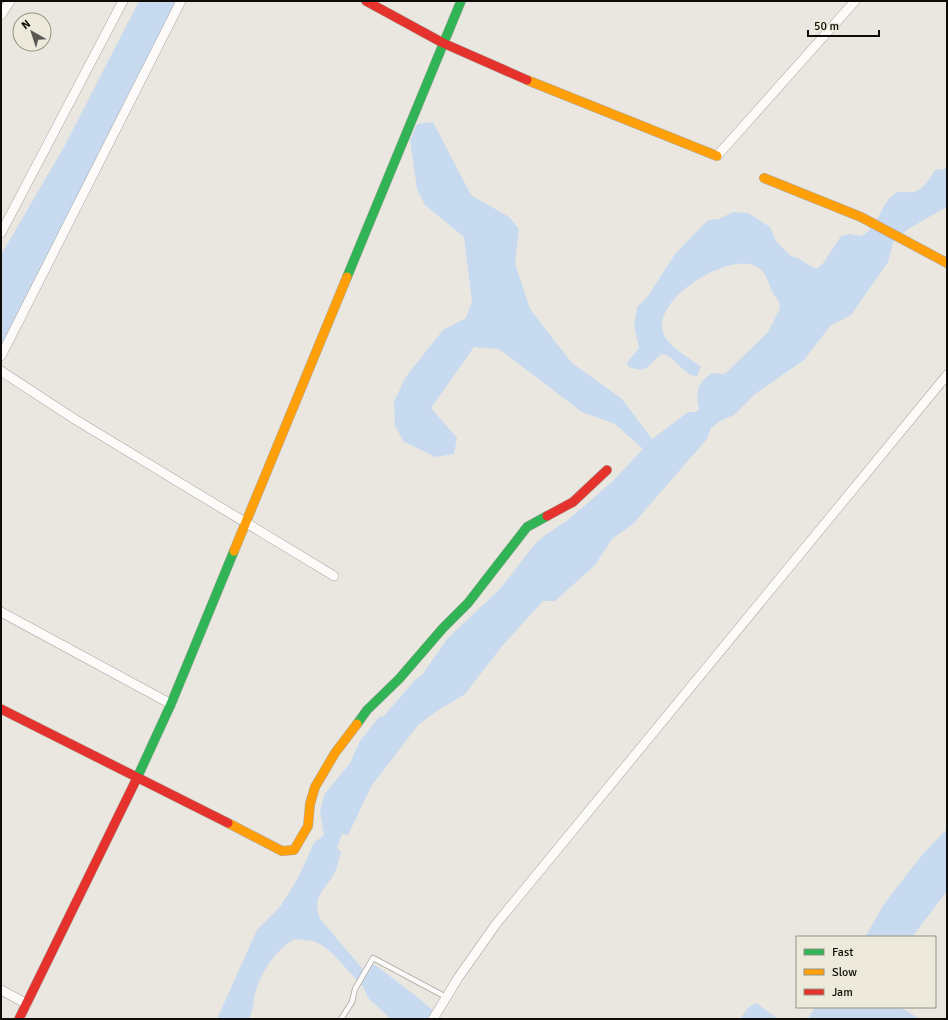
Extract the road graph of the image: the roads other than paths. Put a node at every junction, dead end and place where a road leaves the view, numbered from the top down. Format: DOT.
graph roads {
  1 [pos="10,1"];
  2 [pos="123,1"];
  3 [pos="181,1"];
  4 [pos="366,1"];
  5 [pos="461,1"];
  6 [pos="855,1"];
  7 [pos="1,16"];
  8 [pos="442,43"];
  9 [pos="764,178"];
  10 [pos="1,233"];
  11 [pos="947,263"];
  12 [pos="1,356"];
  13 [pos="1,371"];
  14 [pos="947,375"];
  15 [pos="607,470"];
  16 [pos="245,524"];
  17 [pos="334,576"];
  18 [pos="1,612"];
  19 [pos="171,704"];
  20 [pos="1,709"];
  21 [pos="137,779"];
  22 [pos="1,990"];
  23 [pos="446,997"];
  24 [pos="27,1004"];
  25 [pos="19,1019"];
  26 [pos="340,1019"];
  27 [pos="433,1019"];
  1 -- 7 [label="street"];
  2 -- 10 [label="street"];
  3 -- 12 [label="street"];
  4 -- 8 [label="street"];
  5 -- 8 [label="street"];
  6 -- 8 [label="street"];
  8 -- 16 [label="street"];
  9 -- 11 [label="street"];
  13 -- 16 [label="street"];
  14 -- 23 [label="street"];
  15 -- 21 [label="street"];
  16 -- 17 [label="street"];
  16 -- 19 [label="street"];
  18 -- 19 [label="street"];
  19 -- 21 [label="street"];
  20 -- 21 [label="street"];
  21 -- 24 [label="street"];
  22 -- 24 [label="street"];
  23 -- 26 [label="lane"];
  23 -- 27 [label="street"];
  24 -- 25 [label="street"];
}
